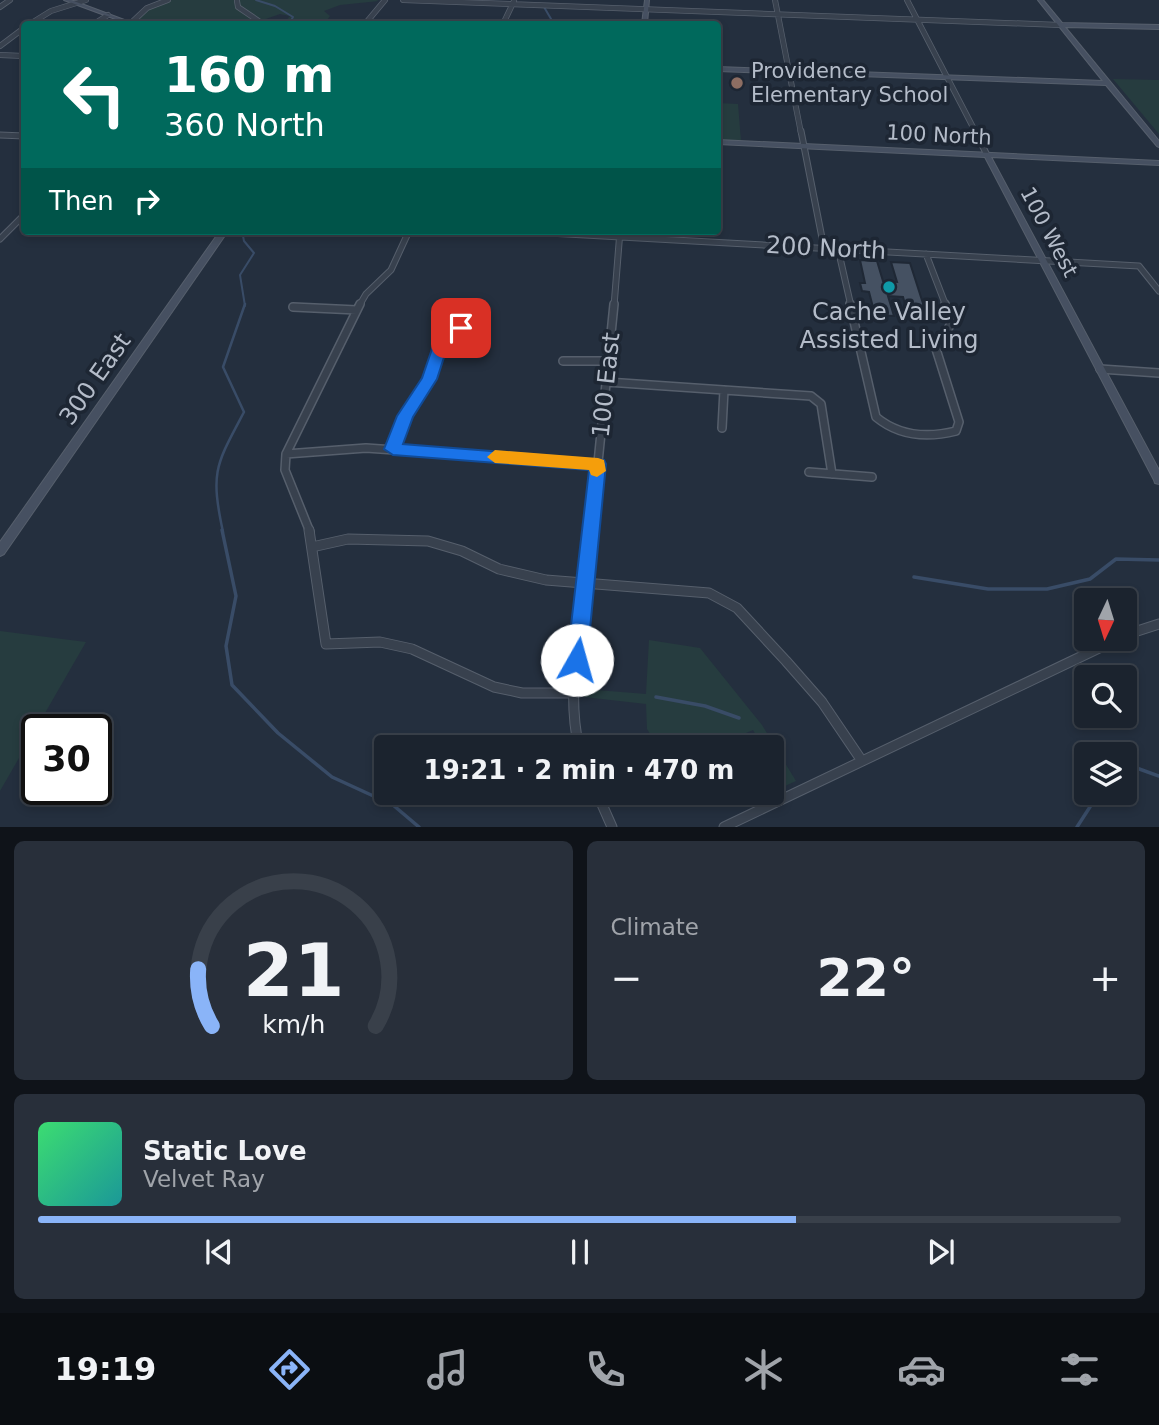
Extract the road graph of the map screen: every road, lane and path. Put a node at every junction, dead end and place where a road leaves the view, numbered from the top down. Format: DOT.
graph roads {
  1 [pos="10,0"];
  2 [pos="66,0"];
  3 [pos="86,0"];
  4 [pos="168,0"];
  5 [pos="384,0"];
  6 [pos="403,0"];
  7 [pos="647,0"];
  8 [pos="775,0"];
  9 [pos="907,0"];
  10 [pos="1040,0"];
  11 [pos="237,1"];
  12 [pos="513,2"];
  13 [pos="75,4"];
  14 [pos="0,7"];
  15 [pos="646,9"];
  16 [pos="777,14"];
  17 [pos="108,15"];
  18 [pos="917,20"];
  19 [pos="35,21"];
  20 [pos="99,21"];
  21 [pos="123,21"];
  22 [pos="134,21"];
  23 [pos="259,21"];
  24 [pos="367,21"];
  25 [pos="504,21"];
  26 [pos="644,21"];
  27 [pos="1060,25"];
  28 [pos="1159,27"];
  29 [pos="21,30"];
  30 [pos="1,45"];
  31 [pos="0,55"];
  32 [pos="21,56"];
  33 [pos="721,69"];
  34 [pos="790,71"];
  35 [pos="947,78"];
  36 [pos="1108,83"];
  37 [pos="0,135"];
  38 [pos="21,136"];
  39 [pos="721,142"];
  40 [pos="1159,145"];
  41 [pos="802,146"];
  42 [pos="987,155"];
  43 [pos="1159,163"];
  44 [pos="21,218"];
  45 [pos="221,235"];
  46 [pos="408,235"];
  47 [pos="619,235"];
  48 [pos="634,235"];
  49 [pos="0,239"];
  50 [pos="824,248"];
  51 [pos="838,249"];
  52 [pos="926,254"];
  53 [pos="1042,261"];
  54 [pos="1159,291"];
  55 [pos="293,307"];
  56 [pos="357,310"];
  57 [pos="461,328"];
  58 [pos="563,361"];
  59 [pos="610,361"];
  60 [pos="1100,369"];
  61 [pos="1159,373"];
  62 [pos="607,382"];
  63 [pos="724,390"];
  64 [pos="722,428"];
  65 [pos="393,449"];
  66 [pos="286,454"];
  67 [pos="598,464"];
  68 [pos="809,472"];
  69 [pos="832,474"];
  70 [pos="872,477"];
  71 [pos="1159,480"];
  72 [pos="312,547"];
  73 [pos="0,551"];
  74 [pos="587,584"];
  75 [pos="1159,624"];
  76 [pos="1138,631"];
  77 [pos="1093,651"];
  78 [pos="573,693"];
  79 [pos="576,735"];
  80 [pos="862,761"];
  81 [pos="602,805"];
  82 [pos="612,827"];
  83 [pos="724,827"];
  1 -- 14 [label="street"];
  2 -- 13 [label="street"];
  3 -- 13 [label="street"];
  4 -- 22 [label="street"];
  5 -- 24 [label="street"];
  6 -- 12 [label="street"];
  7 -- 15 [label="street"];
  8 -- 16 [label="street"];
  9 -- 18 [label="street, 100 West"];
  10 -- 27 [label="street"];
  11 -- 23 [label="street"];
  12 -- 15 [label="street"];
  12 -- 25 [label="street"];
  13 -- 17 [label="street"];
  13 -- 19 [label="street"];
  15 -- 16 [label="street"];
  15 -- 26 [label="street"];
  16 -- 18 [label="street"];
  16 -- 34 [label="street"];
  17 -- 20 [label="street"];
  17 -- 21 [label="street"];
  18 -- 27 [label="street"];
  18 -- 35 [label="street, 100 West"];
  27 -- 28 [label="street"];
  27 -- 36 [label="street"];
  29 -- 30 [label="street"];
  31 -- 32 [label="street"];
  33 -- 34 [label="street"];
  34 -- 35 [label="street"];
  34 -- 41 [label="street"];
  35 -- 36 [label="street"];
  35 -- 42 [label="street, 100 West"];
  36 -- 40 [label="street"];
  37 -- 38 [label="street"];
  39 -- 41 [label="street, 100 North"];
  41 -- 42 [label="street, 100 North"];
  41 -- 50 [label="street"];
  42 -- 43 [label="street, 100 North"];
  42 -- 53 [label="street, 100 West"];
  44 -- 49 [label="street"];
  45 -- 73 [label="street, 300 East"];
  46 -- 56 [label="street"];
  47 -- 59 [label="street, 100 East"];
  48 -- 50 [label="street, 200 North"];
  50 -- 51 [label="street, 200 North"];
  51 -- 52 [label="street, 200 North"];
  51 -- 52 [label="street"];
  52 -- 53 [label="street, 200 North"];
  53 -- 54 [label="street, 200 North"];
  53 -- 60 [label="street, 100 West"];
  55 -- 56 [label="street"];
  56 -- 66 [label="street"];
  57 -- 65 [label="street"];
  58 -- 59 [label="street"];
  59 -- 62 [label="street, 100 East"];
  60 -- 61 [label="street"];
  60 -- 71 [label="street, 100 West"];
  62 -- 63 [label="street"];
  62 -- 67 [label="street, 100 East"];
  63 -- 64 [label="street"];
  63 -- 69 [label="street"];
  65 -- 66 [label="street"];
  65 -- 67 [label="street"];
  66 -- 72 [label="street"];
  67 -- 74 [label="street, 100 East"];
  68 -- 69 [label="street"];
  69 -- 70 [label="street"];
  72 -- 74 [label="street"];
  72 -- 78 [label="street"];
  74 -- 78 [label="street, 100 East"];
  74 -- 80 [label="street"];
  75 -- 76 [label="street"];
  77 -- 80 [label="street"];
  78 -- 79 [label="street, 100 East"];
  80 -- 83 [label="street"];
  81 -- 82 [label="street"];
}
